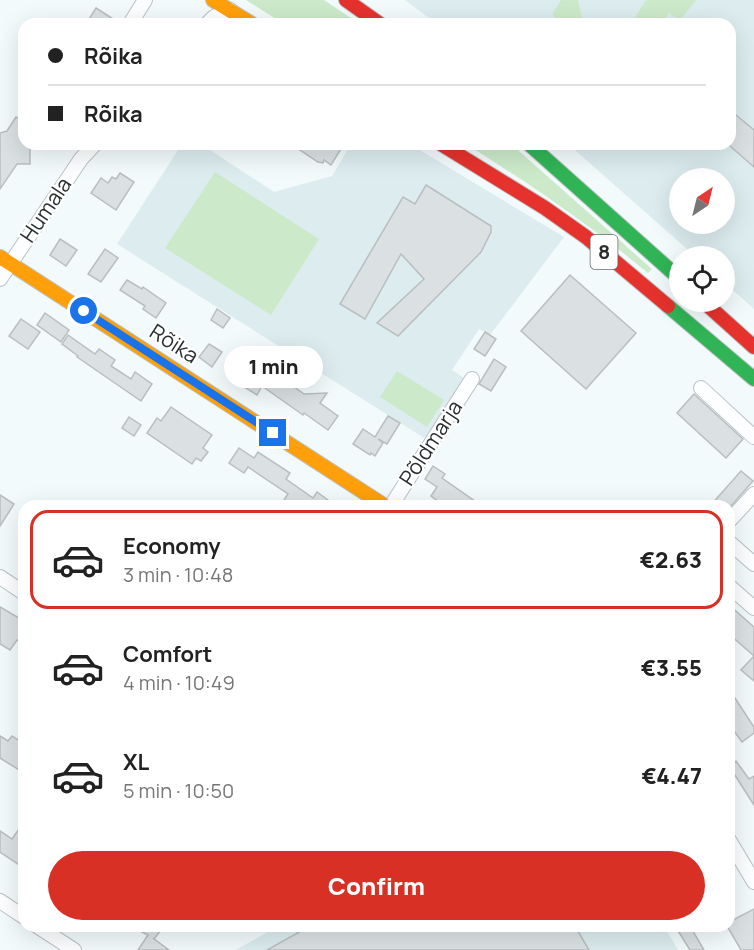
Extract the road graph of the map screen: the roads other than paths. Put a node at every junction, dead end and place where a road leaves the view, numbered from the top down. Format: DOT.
graph roads {
  1 [pos="144,0"];
  2 [pos="213,0"];
  3 [pos="346,0"];
  4 [pos="230,10"];
  5 [pos="134,18"];
  6 [pos="213,18"];
  7 [pos="243,18"];
  8 [pos="372,18"];
  9 [pos="82,150"];
  10 [pos="89,150"];
  11 [pos="451,150"];
  12 [pos="536,150"];
  13 [pos="81,159"];
  14 [pos="5,260"];
  15 [pos="669,269"];
  16 [pos="0,279"];
  17 [pos="715,312"];
  18 [pos="754,347"];
  19 [pos="472,379"];
  20 [pos="754,379"];
  21 [pos="701,388"];
  22 [pos="754,437"];
  23 [pos="754,494"];
  24 [pos="376,500"];
  25 [pos="395,500"];
  26 [pos="735,515"];
  27 [pos="735,547"];
  28 [pos="754,564"];
  29 [pos="0,578"];
  30 [pos="18,589"];
  31 [pos="735,591"];
  32 [pos="754,608"];
  33 [pos="735,850"];
  34 [pos="754,882"];
  35 [pos="0,901"];
  36 [pos="18,913"];
  37 [pos="46,932"];
  38 [pos="74,950"];
  1 -- 5 [label="street"];
  2 -- 4 [label="main road"];
  3 -- 8 [label="main road"];
  4 -- 6 [label="street"];
  4 -- 7 [label="main road"];
  9 -- 13 [label="street"];
  10 -- 13 [label="street, Humala"];
  11 -- 20 [label="main road, 8"];
  12 -- 15 [label="main road, 8"];
  13 -- 14 [label="street, Humala"];
  14 -- 16 [label="street, Humala"];
  14 -- 24 [label="main road, Rõika"];
  17 -- 18 [label="main road"];
  19 -- 25 [label="street, Põldmarja"];
  21 -- 22 [label="street"];
  23 -- 26 [label="street"];
  27 -- 28 [label="street"];
  29 -- 30 [label="street"];
  31 -- 32 [label="street"];
  33 -- 34 [label="street"];
  35 -- 36 [label="street"];
  37 -- 38 [label="street"];
}
